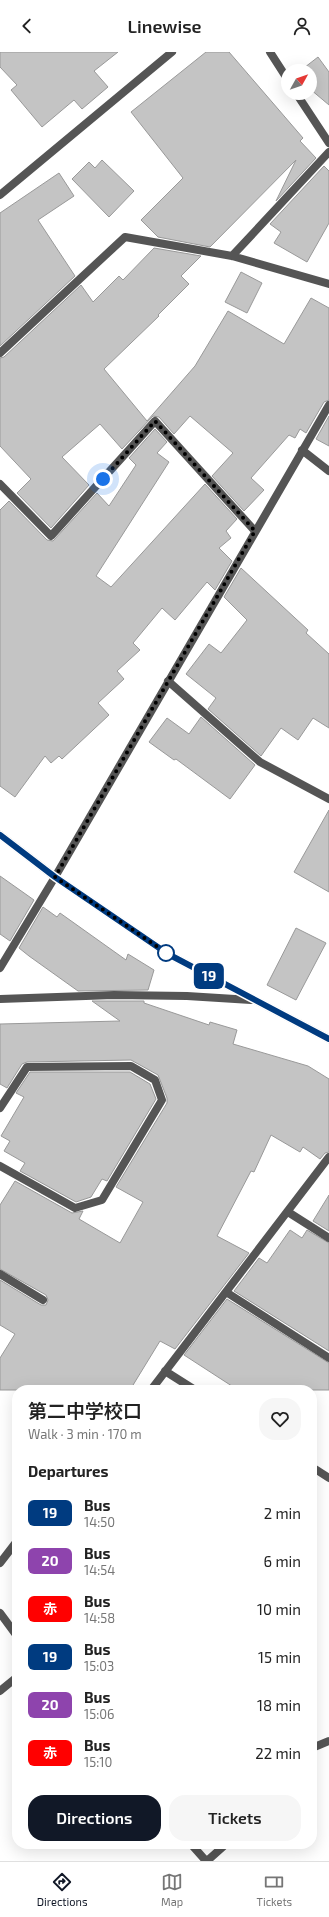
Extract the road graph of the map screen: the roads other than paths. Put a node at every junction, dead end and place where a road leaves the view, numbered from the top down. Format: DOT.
graph roads {
  1 [pos="172,52"];
  2 [pos="270,52"];
  3 [pos="281,69"];
  4 [pos="301,100"];
  5 [pos="329,143"];
  6 [pos="329,152"];
  7 [pos="0,195"];
  8 [pos="232,256"];
  9 [pos="329,284"];
  10 [pos="0,353"];
  11 [pos="329,405"];
  12 [pos="302,450"];
  13 [pos="329,471"];
  14 [pos="0,484"];
  15 [pos="255,531"];
  16 [pos="168,681"];
  17 [pos="329,799"];
  18 [pos="0,835"];
  19 [pos="55,877"];
  20 [pos="0,968"];
  21 [pos="0,999"];
  22 [pos="254,1000"];
  23 [pos="329,1039"];
  24 [pos="0,1108"];
  25 [pos="329,1157"];
  26 [pos="0,1166"];
  27 [pos="288,1212"];
  28 [pos="329,1238"];
  29 [pos="0,1274"];
  30 [pos="226,1292"];
  31 [pos="43,1300"];
  32 [pos="329,1358"];
  33 [pos="165,1371"];
  34 [pos="155,1385"];
  35 [pos="187,1385"];
  36 [pos="317,1470"];
  37 [pos="329,1478"];
  38 [pos="12,1547"];
  39 [pos="0,1563"];
  40 [pos="0,1614"];
  41 [pos="12,1630"];
  42 [pos="12,1681"];
  43 [pos="0,1691"];
  44 [pos="329,1741"];
  45 [pos="317,1746"];
  46 [pos="195,1849"];
  47 [pos="220,1849"];
  48 [pos="206,1861"];
  1 -- 7 [label="street"];
  2 -- 3 [label="street"];
  4 -- 5 [label="street"];
  6 -- 8 [label="street"];
  8 -- 9 [label="street"];
  8 -- 10 [label="street"];
  11 -- 12 [label="street"];
  12 -- 13 [label="street"];
  12 -- 15 [label="street"];
  14 -- 15 [label="street"];
  15 -- 16 [label="street"];
  16 -- 17 [label="street"];
  16 -- 19 [label="street"];
  18 -- 19 [label="street"];
  19 -- 20 [label="street"];
  19 -- 22 [label="street"];
  21 -- 22 [label="street"];
  22 -- 23 [label="street"];
  24 -- 26 [label="street"];
  25 -- 27 [label="street"];
  27 -- 28 [label="street"];
  27 -- 30 [label="street"];
  29 -- 31 [label="street"];
  30 -- 32 [label="street"];
  30 -- 33 [label="street"];
  33 -- 34 [label="street"];
  33 -- 35 [label="street"];
  36 -- 37 [label="street"];
  38 -- 39 [label="street"];
  40 -- 41 [label="street"];
  42 -- 43 [label="street"];
  44 -- 45 [label="street"];
  46 -- 48 [label="street"];
  47 -- 48 [label="street"];
}
